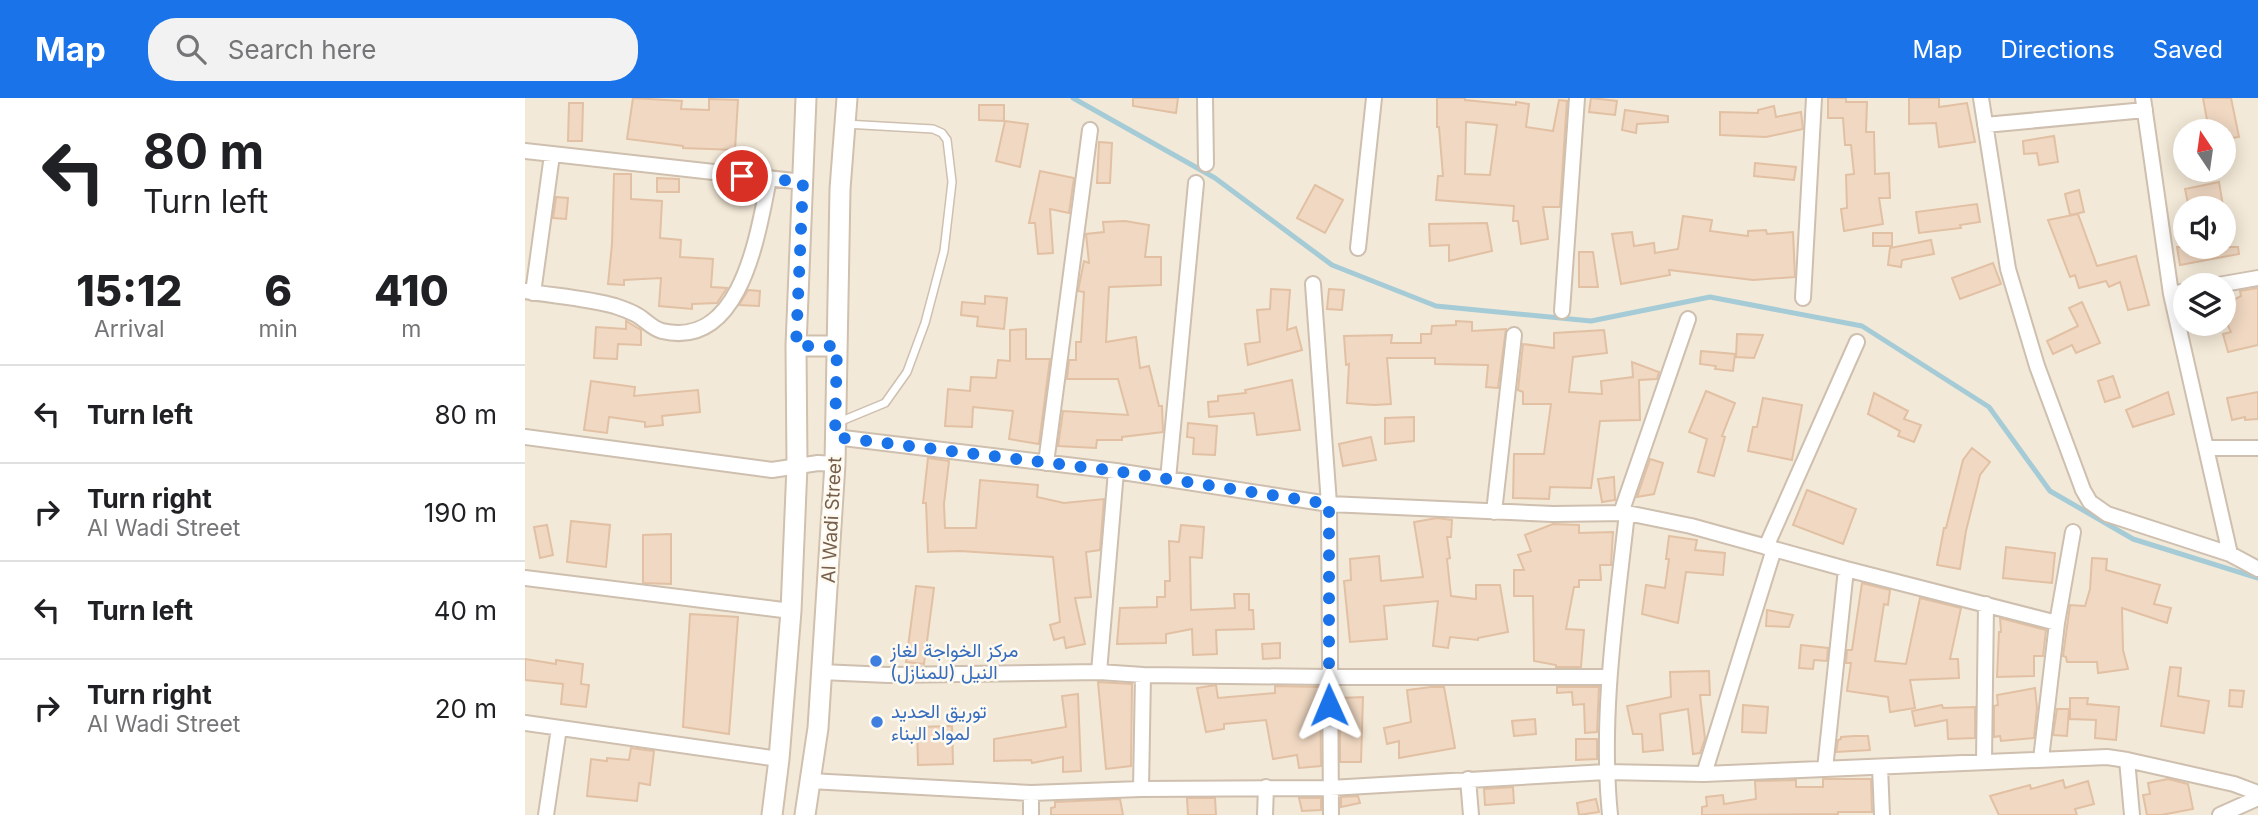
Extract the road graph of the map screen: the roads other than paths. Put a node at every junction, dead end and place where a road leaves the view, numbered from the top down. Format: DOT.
graph roads {
  1 [pos="806,98"];
  2 [pos="847,98"];
  3 [pos="1205,98"];
  4 [pos="1374,98"];
  5 [pos="1577,98"];
  6 [pos="1814,98"];
  7 [pos="1981,98"];
  8 [pos="2144,104"];
  9 [pos="845,124"];
  10 [pos="1985,125"];
  11 [pos="1090,130"];
  12 [pos="525,151"];
  13 [pos="552,155"];
  14 [pos="1206,164"];
  15 [pos="769,179"];
  16 [pos="803,182"];
  17 [pos="1196,183"];
  18 [pos="1358,248"];
  19 [pos="2175,273"];
  20 [pos="2258,278"];
  21 [pos="2236,282"];
  22 [pos="1313,284"];
  23 [pos="529,292"];
  24 [pos="1803,298"];
  25 [pos="1562,311"];
  26 [pos="1688,319"];
  27 [pos="1514,335"];
  28 [pos="2187,336"];
  29 [pos="1857,342"];
  30 [pos="796,346"];
  31 [pos="837,346"];
  32 [pos="835,430"];
  33 [pos="525,437"];
  34 [pos="2207,448"];
  35 [pos="2258,448"];
  36 [pos="1046,463"];
  37 [pos="835,464"];
  38 [pos="797,466"];
  39 [pos="1116,471"];
  40 [pos="1167,480"];
  41 [pos="1329,504"];
  42 [pos="1494,512"];
  43 [pos="1624,513"];
  44 [pos="2073,532"];
  45 [pos="1770,548"];
  46 [pos="2231,554"];
  47 [pos="1846,569"];
  48 [pos="2258,569"];
  49 [pos="525,578"];
  50 [pos="1986,604"];
  51 [pos="791,611"];
  52 [pos="2057,622"];
  53 [pos="1099,672"];
  54 [pos="821,673"];
  55 [pos="1143,675"];
  56 [pos="1328,677"];
  57 [pos="1609,677"];
  58 [pos="525,723"];
  59 [pos="559,728"];
  60 [pos="779,759"];
  61 [pos="2041,759"];
  62 [pos="2127,760"];
  63 [pos="1984,761"];
  64 [pos="1880,767"];
  65 [pos="1825,769"];
  66 [pos="1606,772"];
  67 [pos="1704,774"];
  68 [pos="1468,779"];
  69 [pos="810,781"];
  70 [pos="1266,787"];
  71 [pos="1330,788"];
  72 [pos="1141,789"];
  73 [pos="1031,793"];
  74 [pos="2258,796"];
  75 [pos="546,815"];
  76 [pos="772,815"];
  77 [pos="805,815"];
  78 [pos="1031,815"];
  79 [pos="1265,815"];
  80 [pos="1331,815"];
  81 [pos="1471,815"];
  82 [pos="1610,815"];
  83 [pos="1881,815"];
  84 [pos="2132,815"];
  85 [pos="2220,815"];
  1 -- 16 [label="main road, Al Wadi Street"];
  2 -- 9 [label="main road, Al Wadi Street"];
  3 -- 14 [label="street"];
  4 -- 18 [label="street"];
  5 -- 25 [label="street"];
  6 -- 24 [label="street"];
  7 -- 10 [label="street"];
  8 -- 10 [label="street"];
  8 -- 19 [label="street"];
  9 -- 31 [label="main road, Al Wadi Street"];
  9 -- 32 [label="lane"];
  10 -- 46 [label="street"];
  11 -- 36 [label="street"];
  12 -- 13 [label="street"];
  13 -- 15 [label="street"];
  13 -- 23 [label="street"];
  15 -- 16 [label="street"];
  15 -- 23 [label="street"];
  16 -- 30 [label="main road, Al Wadi Street"];
  17 -- 40 [label="street"];
  20 -- 21 [label="street"];
  22 -- 41 [label="street"];
  26 -- 43 [label="street"];
  27 -- 42 [label="street"];
  28 -- 34 [label="street"];
  29 -- 45 [label="street"];
  30 -- 31 [label="main road"];
  30 -- 38 [label="main road, Al Wadi Street"];
  31 -- 32 [label="main road, Al Wadi Street"];
  32 -- 36 [label="street"];
  32 -- 37 [label="main road, Al Wadi Street"];
  33 -- 38 [label="street"];
  34 -- 35 [label="street"];
  34 -- 46 [label="street"];
  36 -- 39 [label="street"];
  37 -- 38 [label="street"];
  37 -- 54 [label="main road, Al Wadi Street"];
  38 -- 51 [label="main road, Al Wadi Street"];
  39 -- 40 [label="street"];
  39 -- 53 [label="street"];
  40 -- 41 [label="street"];
  41 -- 42 [label="street"];
  41 -- 56 [label="street"];
  42 -- 43 [label="street"];
  43 -- 45 [label="street"];
  43 -- 57 [label="street"];
  44 -- 52 [label="street"];
  45 -- 47 [label="street"];
  45 -- 67 [label="street"];
  46 -- 48 [label="street"];
  47 -- 50 [label="street"];
  47 -- 65 [label="street"];
  49 -- 51 [label="street"];
  50 -- 52 [label="street"];
  50 -- 63 [label="street"];
  51 -- 60 [label="main road, Al Wadi Street"];
  52 -- 61 [label="street"];
  53 -- 54 [label="street"];
  53 -- 55 [label="street"];
  54 -- 69 [label="main road, Al Wadi Street"];
  55 -- 56 [label="street"];
  55 -- 72 [label="street"];
  56 -- 57 [label="street"];
  56 -- 71 [label="street"];
  57 -- 66 [label="street"];
  58 -- 59 [label="street"];
  59 -- 60 [label="street"];
  59 -- 75 [label="street"];
  60 -- 76 [label="main road, Al Wadi Street"];
  61 -- 62 [label="street"];
  61 -- 63 [label="street"];
  62 -- 74 [label="street"];
  62 -- 84 [label="street"];
  63 -- 64 [label="street"];
  64 -- 65 [label="street"];
  64 -- 83 [label="street"];
  65 -- 67 [label="street"];
  66 -- 67 [label="street"];
  66 -- 68 [label="street"];
  66 -- 82 [label="street"];
  68 -- 71 [label="street"];
  68 -- 81 [label="street"];
  69 -- 73 [label="street"];
  69 -- 77 [label="main road, Al Wadi Street"];
  70 -- 71 [label="street"];
  70 -- 72 [label="street"];
  70 -- 79 [label="street"];
  71 -- 80 [label="street"];
  72 -- 73 [label="street"];
  73 -- 78 [label="street"];
  74 -- 85 [label="street"];
}
